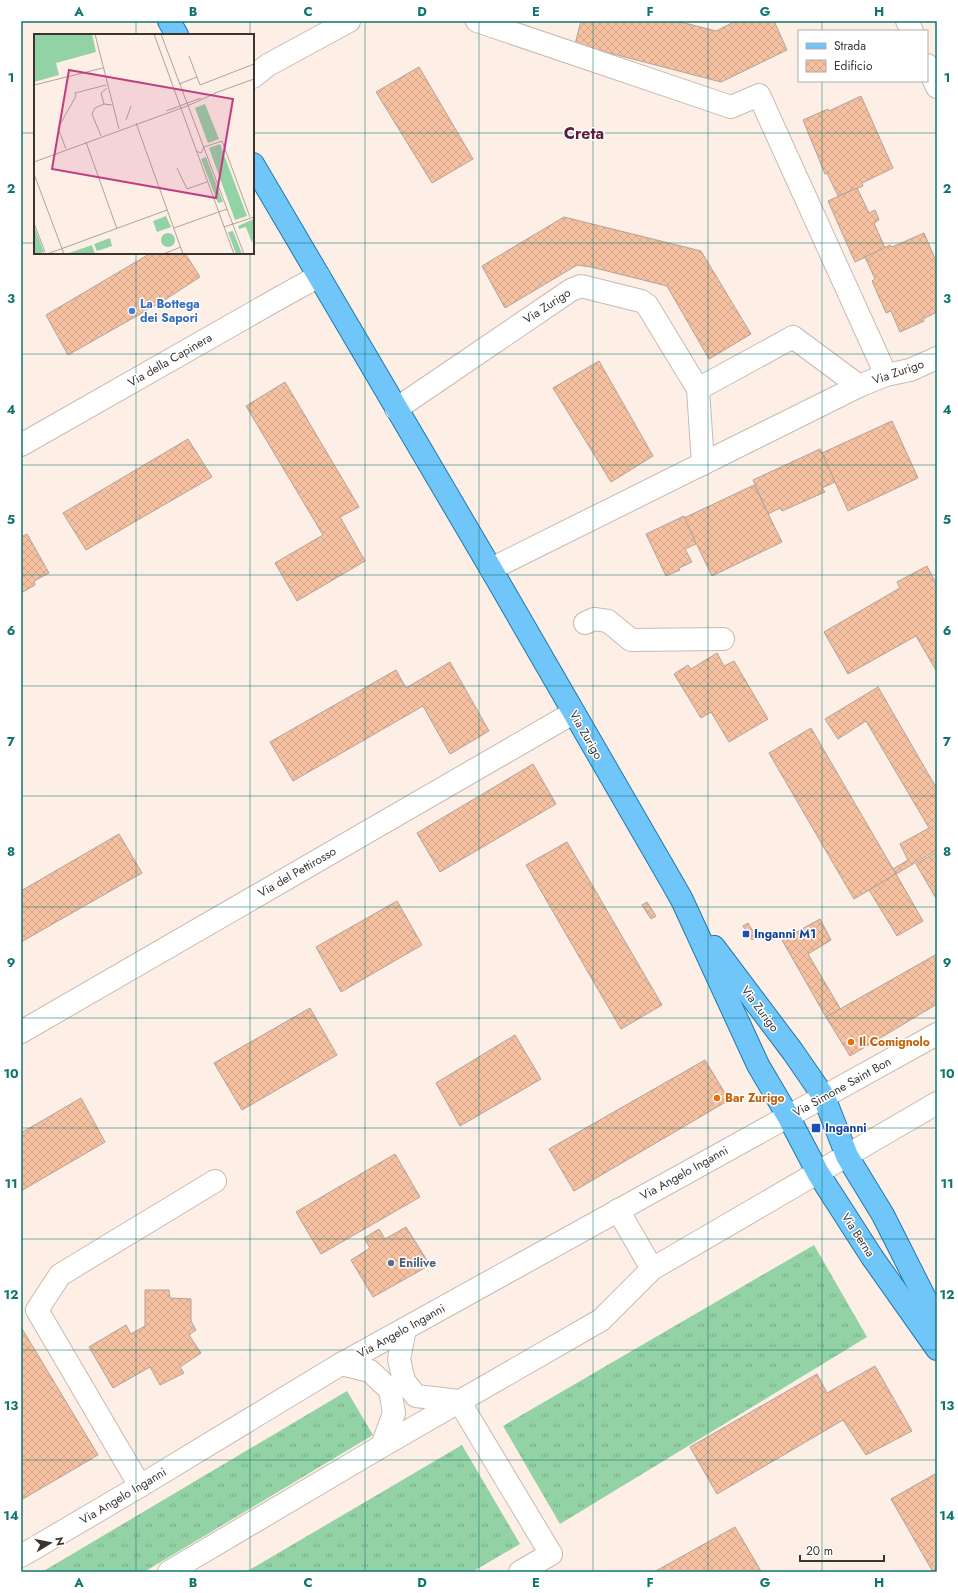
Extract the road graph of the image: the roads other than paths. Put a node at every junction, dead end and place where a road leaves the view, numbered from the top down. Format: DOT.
graph roads {
  1 [pos="169,21"];
  2 [pos="349,21"];
  3 [pos="477,21"];
  4 [pos="907,21"];
  5 [pos="912,30"];
  6 [pos="176,34"];
  7 [pos="928,67"];
  8 [pos="254,76"];
  9 [pos="937,87"];
  10 [pos="254,166"];
  11 [pos="319,276"];
  12 [pos="937,358"];
  13 [pos="886,375"];
  14 [pos="859,386"];
  15 [pos="698,389"];
  16 [pos="396,409"];
  17 [pos="21,445"];
  18 [pos="703,464"];
  19 [pos="490,569"];
  20 [pos="585,623"];
  21 [pos="723,639"];
  22 [pos="573,713"];
  23 [pos="682,900"];
  24 [pos="21,1032"];
  25 [pos="937,1034"];
  26 [pos="824,1097"];
  27 [pos="937,1103"];
  28 [pos="788,1116"];
  29 [pos="847,1156"];
  30 [pos="818,1173"];
  31 [pos="215,1181"];
  32 [pos="618,1210"];
  33 [pos="652,1269"];
  34 [pos="937,1322"];
  35 [pos="405,1329"];
  36 [pos="937,1349"];
  37 [pos="340,1364"];
  38 [pos="459,1401"];
  39 [pos="382,1446"];
  40 [pos="140,1486"];
  41 [pos="21,1556"];
  42 [pos="169,1572"];
  43 [pos="520,1572"];
  1 -- 6 [label="main road"];
  2 -- 8 [label="street"];
  3 -- 13 [label="street"];
  4 -- 5 [label="street"];
  7 -- 9 [label="street"];
  10 -- 11 [label="main road, Via Zurigo"];
  11 -- 16 [label="main road, Via Zurigo"];
  11 -- 17 [label="street, Via della Capinera"];
  12 -- 13 [label="street, Via Zurigo"];
  13 -- 14 [label="street, Via Zurigo"];
  14 -- 15 [label="street, Via Zurigo"];
  14 -- 18 [label="street, Via Zurigo"];
  15 -- 16 [label="street, Via Zurigo"];
  15 -- 18 [label="street, Via Zurigo"];
  16 -- 19 [label="main road, Via Zurigo"];
  18 -- 19 [label="street, Via Zurigo"];
  19 -- 22 [label="main road, Via Zurigo"];
  20 -- 21 [label="street"];
  22 -- 23 [label="main road, Via Zurigo"];
  22 -- 24 [label="street, Via del Pettirosso"];
  23 -- 26 [label="main road, Via Zurigo"];
  23 -- 28 [label="main road, Via Zurigo"];
  25 -- 26 [label="street, Via Simone Saint Bon"];
  26 -- 28 [label="street, Via Simone Saint Bon"];
  26 -- 29 [label="main road"];
  27 -- 29 [label="street"];
  28 -- 30 [label="main road, Via Berna"];
  28 -- 32 [label="street, Via Angelo Inganni"];
  29 -- 30 [label="street"];
  29 -- 34 [label="main road"];
  30 -- 33 [label="street"];
  30 -- 36 [label="main road, Via Berna"];
  31 -- 40 [label="street"];
  32 -- 33 [label="street"];
  32 -- 35 [label="street, Via Angelo Inganni"];
  33 -- 38 [label="street"];
  35 -- 37 [label="street, Via Angelo Inganni"];
  35 -- 38 [label="street"];
  37 -- 39 [label="street"];
  37 -- 40 [label="street, Via Angelo Inganni"];
  38 -- 39 [label="street"];
  38 -- 43 [label="street"];
  39 -- 42 [label="street"];
  40 -- 41 [label="street, Via Angelo Inganni"];
}
